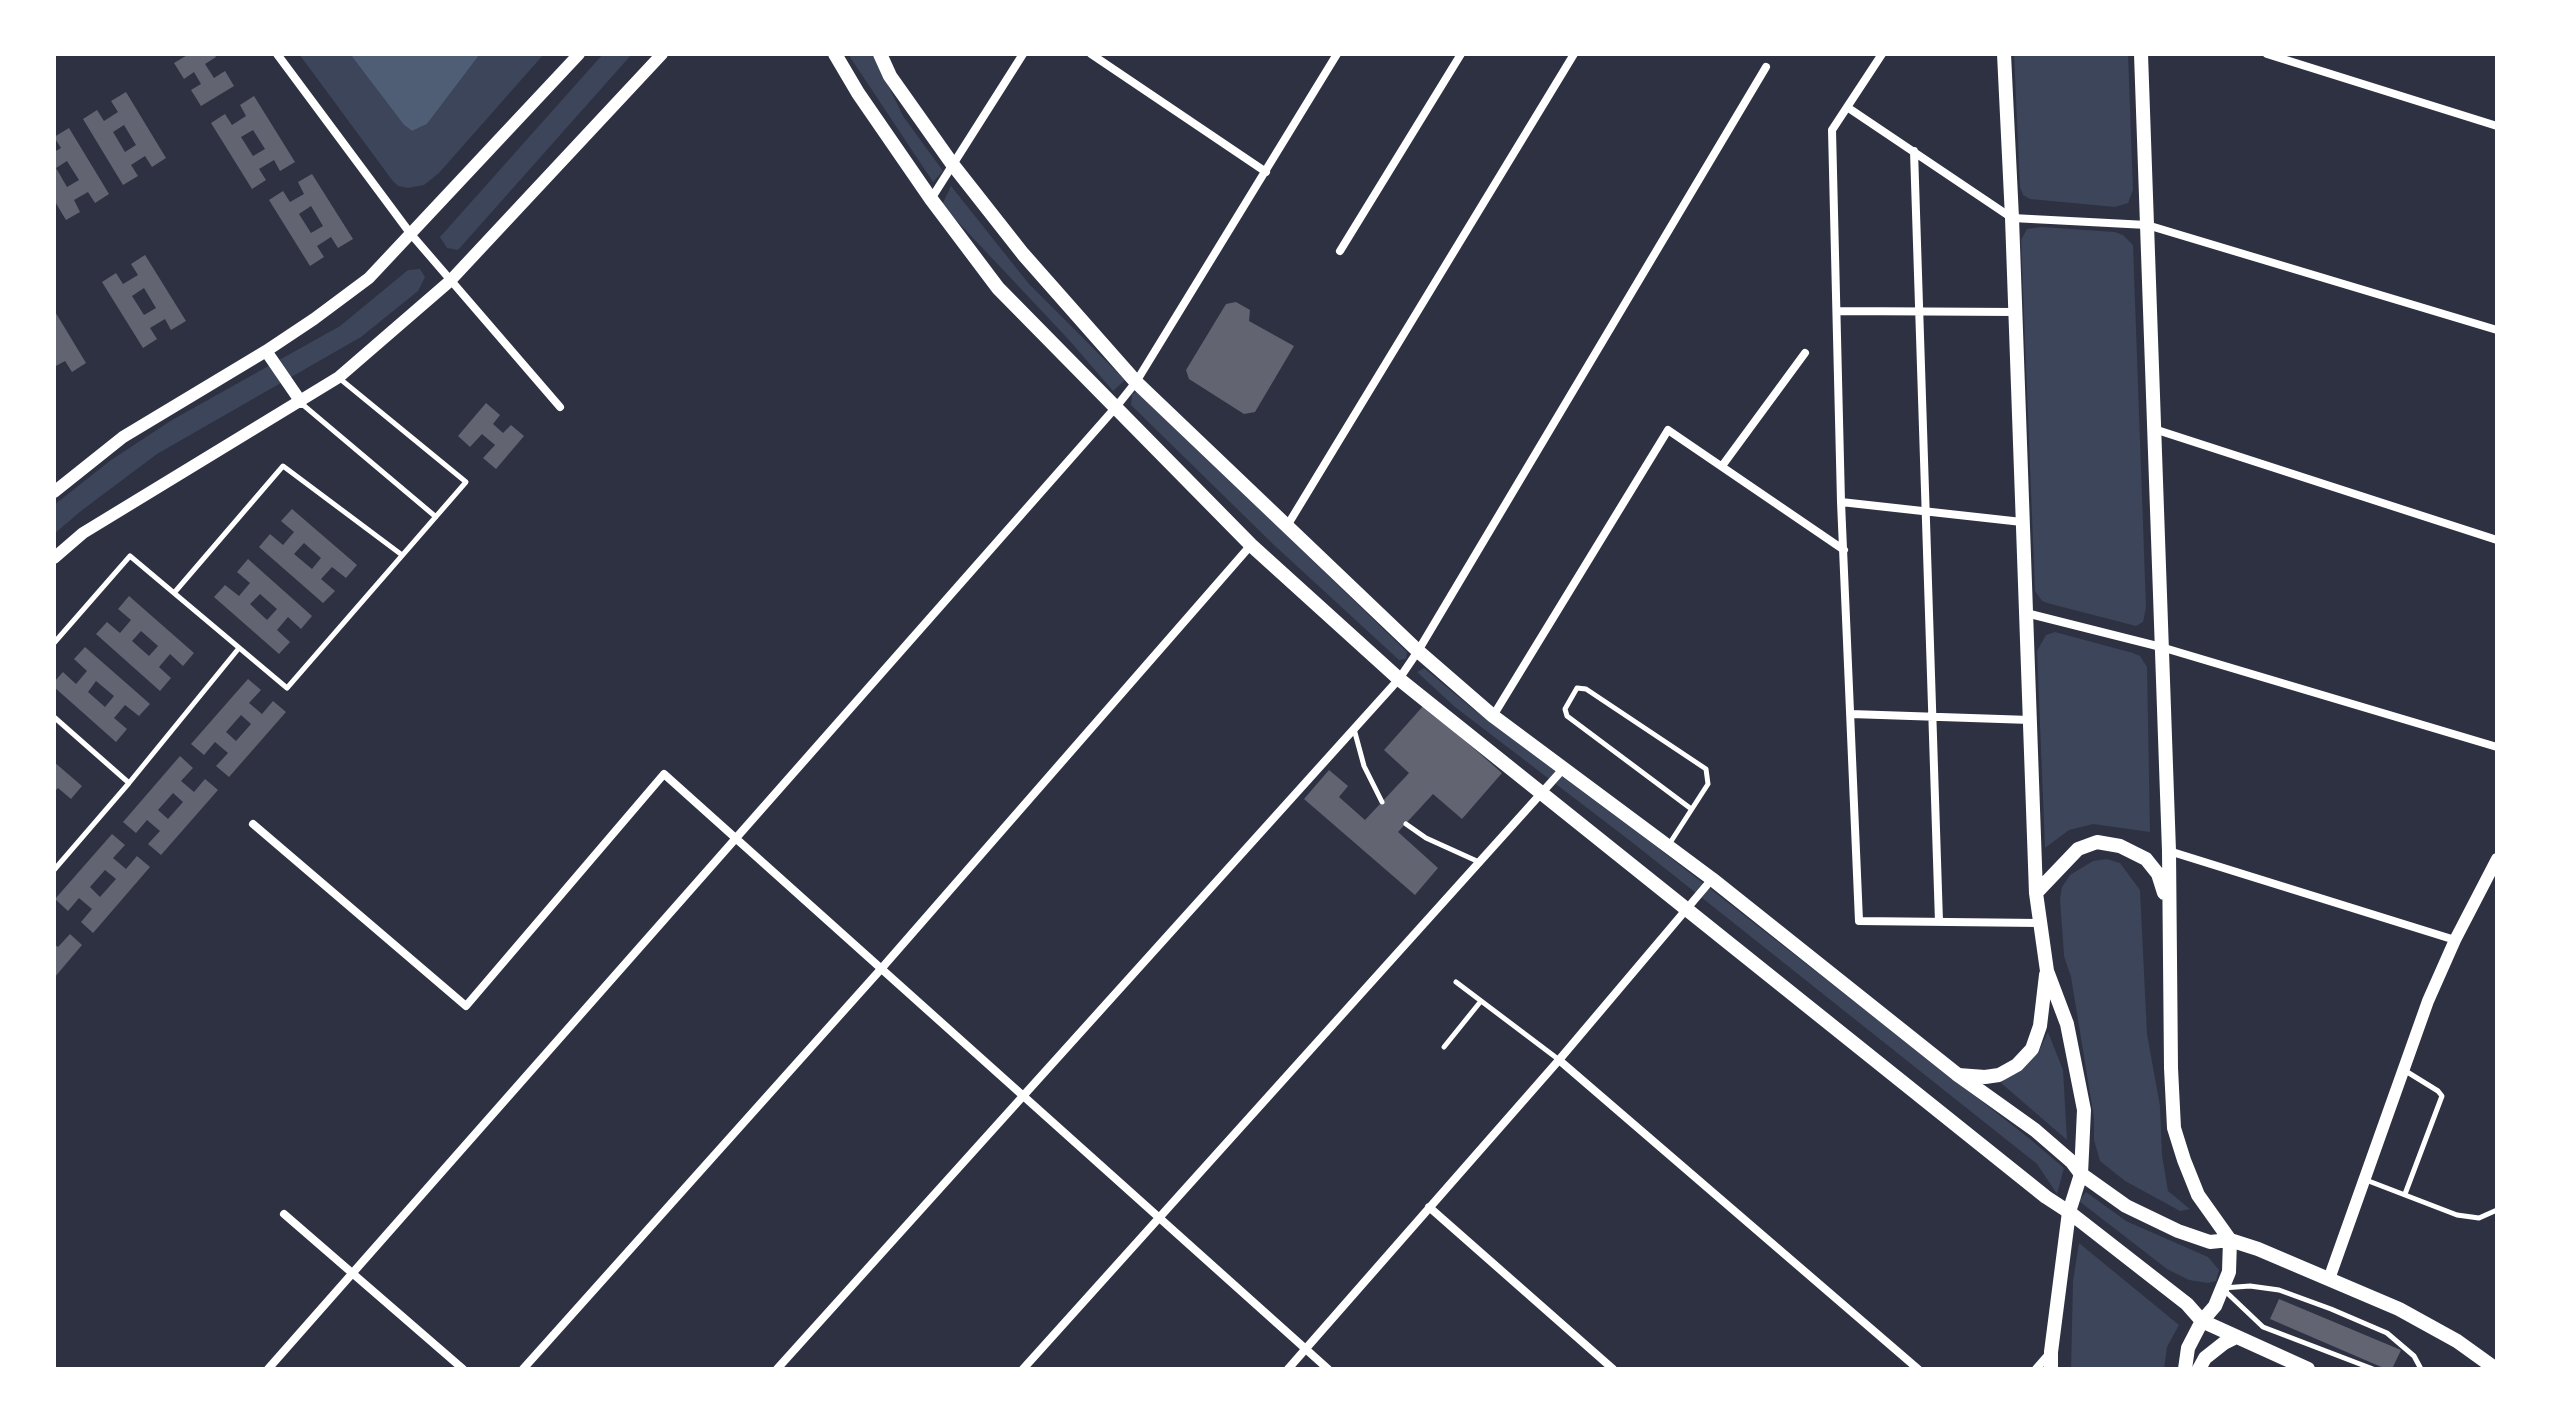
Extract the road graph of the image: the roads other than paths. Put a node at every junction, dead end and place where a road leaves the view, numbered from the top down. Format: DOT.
graph roads {
  1 [pos="277,54"];
  2 [pos="579,54"];
  3 [pos="662,54"];
  4 [pos="835,54"];
  5 [pos="880,54"];
  6 [pos="1023,54"];
  7 [pos="1091,54"];
  8 [pos="1337,54"];
  9 [pos="1461,54"];
  10 [pos="1574,54"];
  11 [pos="1882,54"];
  12 [pos="2004,54"];
  13 [pos="2141,54"];
  14 [pos="2267,54"];
  15 [pos="1766,67"];
  16 [pos="1847,107"];
  17 [pos="2497,126"];
  18 [pos="1914,151"];
  19 [pos="953,165"];
  20 [pos="1266,172"];
  21 [pos="931,199"];
  22 [pos="2012,218"];
  23 [pos="2147,225"];
  24 [pos="410,233"];
  25 [pos="1340,251"];
  26 [pos="450,281"];
  27 [pos="1838,311"];
  28 [pos="1918,312"];
  29 [pos="2016,312"];
  30 [pos="2497,330"];
  31 [pos="266,351"];
  32 [pos="1805,353"];
  33 [pos="339,377"];
  34 [pos="1136,382"];
  35 [pos="301,402"];
  36 [pos="560,407"];
  37 [pos="1116,407"];
  38 [pos="2154,429"];
  39 [pos="1722,466"];
  40 [pos="54,492"];
  41 [pos="1841,502"];
  42 [pos="1928,512"];
  43 [pos="436,517"];
  44 [pos="2022,522"];
  45 [pos="1287,526"];
  46 [pos="2497,540"];
  47 [pos="1251,545"];
  48 [pos="1844,550"];
  49 [pos="402,555"];
  50 [pos="54,558"];
  51 [pos="174,593"];
  52 [pos="2026,613"];
  53 [pos="54,643"];
  54 [pos="2161,647"];
  55 [pos="239,648"];
  56 [pos="1418,651"];
  57 [pos="1399,679"];
  58 [pos="1851,714"];
  59 [pos="1493,716"];
  60 [pos="54,717"];
  61 [pos="1933,717"];
  62 [pos="2030,720"];
  63 [pos="1354,729"];
  64 [pos="2497,747"];
  65 [pos="1564,768"];
  66 [pos="129,783"];
  67 [pos="1542,794"];
  68 [pos="1382,802"];
  69 [pos="1690,808"];
  70 [pos="253,824"];
  71 [pos="1406,824"];
  72 [pos="736,839"];
  73 [pos="1667,846"];
  74 [pos="2169,851"];
  75 [pos="2497,859"];
  76 [pos="1480,862"];
  77 [pos="54,870"];
  78 [pos="1712,879"];
  79 [pos="2036,893"];
  80 [pos="2168,904"];
  81 [pos="1688,909"];
  82 [pos="1939,922"];
  83 [pos="2039,923"];
  84 [pos="2455,940"];
  85 [pos="881,969"];
  86 [pos="2047,971"];
  87 [pos="1456,982"];
  88 [pos="1481,1001"];
  89 [pos="1444,1047"];
  90 [pos="1559,1060"];
  91 [pos="2403,1069"];
  92 [pos="1958,1075"];
  93 [pos="1023,1096"];
  94 [pos="2081,1174"];
  95 [pos="2365,1179"];
  96 [pos="2405,1194"];
  97 [pos="1429,1207"];
  98 [pos="2497,1210"];
  99 [pos="2069,1212"];
  100 [pos="284,1214"];
  101 [pos="1159,1218"];
  102 [pos="2230,1240"];
  103 [pos="351,1273"];
  104 [pos="2329,1279"];
  105 [pos="2222,1289"];
  106 [pos="2202,1321"];
  107 [pos="2236,1337"];
  108 [pos="1306,1349"];
  109 [pos="2051,1352"];
  110 [pos="268,1369"];
  111 [pos="463,1369"];
  112 [pos="523,1369"];
  113 [pos="777,1369"];
  114 [pos="1023,1369"];
  115 [pos="1288,1369"];
  116 [pos="1328,1369"];
  117 [pos="1613,1369"];
  118 [pos="1918,1369"];
  119 [pos="2036,1369"];
  120 [pos="2051,1369"];
  121 [pos="2185,1369"];
  122 [pos="2199,1369"];
  123 [pos="2308,1369"];
  124 [pos="2373,1369"];
  125 [pos="2421,1369"];
  126 [pos="2496,1369"];
  1 -- 24 [label="street"];
  2 -- 24 [label="street"];
  3 -- 26 [label="street"];
  4 -- 21 [label="main road"];
  5 -- 19 [label="main road"];
  6 -- 19 [label="street"];
  7 -- 20 [label="street"];
  8 -- 20 [label="street"];
  9 -- 25 [label="street"];
  10 -- 45 [label="street"];
  11 -- 16 [label="street"];
  12 -- 22 [label="main road"];
  13 -- 23 [label="main road"];
  14 -- 17 [label="street"];
  15 -- 56 [label="street"];
  16 -- 18 [label="street"];
  16 -- 27 [label="street"];
  18 -- 22 [label="street"];
  18 -- 28 [label="street"];
  19 -- 21 [label="street"];
  19 -- 34 [label="main road"];
  20 -- 34 [label="street"];
  21 -- 37 [label="main road"];
  22 -- 23 [label="street"];
  22 -- 29 [label="main road"];
  23 -- 30 [label="street"];
  23 -- 38 [label="main road"];
  24 -- 26 [label="street"];
  24 -- 31 [label="street"];
  26 -- 33 [label="street"];
  26 -- 36 [label="street"];
  27 -- 28 [label="street"];
  27 -- 41 [label="street"];
  28 -- 29 [label="street"];
  28 -- 42 [label="street"];
  29 -- 44 [label="main road"];
  31 -- 35 [label="street"];
  31 -- 40 [label="street"];
  32 -- 39 [label="street"];
  33 -- 35 [label="street"];
  33 -- 43 [label="lane"];
  34 -- 37 [label="street"];
  34 -- 45 [label="main road"];
  35 -- 43 [label="lane"];
  35 -- 50 [label="street"];
  37 -- 47 [label="main road"];
  37 -- 72 [label="street"];
  38 -- 46 [label="street"];
  38 -- 54 [label="main road"];
  39 -- 48 [label="street"];
  39 -- 59 [label="street"];
  41 -- 42 [label="street"];
  41 -- 48 [label="street"];
  42 -- 44 [label="street"];
  42 -- 61 [label="street"];
  43 -- 49 [label="lane"];
  44 -- 52 [label="main road"];
  45 -- 56 [label="main road"];
  47 -- 57 [label="main road"];
  47 -- 85 [label="street"];
  48 -- 58 [label="street"];
  49 -- 51 [label="lane"];
  49 -- 55 [label="lane"];
  51 -- 53 [label="lane"];
  51 -- 55 [label="lane"];
  52 -- 54 [label="street"];
  52 -- 62 [label="main road"];
  54 -- 64 [label="street"];
  54 -- 74 [label="main road"];
  55 -- 66 [label="lane"];
  56 -- 57 [label="street"];
  56 -- 59 [label="main road"];
  57 -- 63 [label="street"];
  57 -- 67 [label="main road"];
  58 -- 61 [label="street"];
  58 -- 82 [label="street"];
  59 -- 65 [label="main road"];
  60 -- 66 [label="lane"];
  61 -- 62 [label="street"];
  61 -- 82 [label="street"];
  62 -- 79 [label="main road"];
  63 -- 68 [label="lane"];
  63 -- 93 [label="street"];
  65 -- 67 [label="street"];
  65 -- 73 [label="main road"];
  66 -- 77 [label="lane"];
  67 -- 76 [label="street"];
  67 -- 81 [label="main road"];
  69 -- 69 [label="lane"];
  69 -- 73 [label="lane"];
  70 -- 72 [label="street"];
  71 -- 76 [label="lane"];
  72 -- 85 [label="street"];
  72 -- 103 [label="street"];
  73 -- 78 [label="main road"];
  74 -- 80 [label="main road"];
  74 -- 84 [label="street"];
  75 -- 84 [label="street"];
  76 -- 101 [label="street"];
  78 -- 81 [label="street"];
  78 -- 92 [label="main road"];
  79 -- 80 [label="main road"];
  79 -- 83 [label="main road"];
  80 -- 102 [label="main road"];
  81 -- 90 [label="street"];
  81 -- 99 [label="main road"];
  82 -- 83 [label="street"];
  83 -- 86 [label="main road"];
  84 -- 91 [label="street"];
  85 -- 93 [label="street"];
  85 -- 112 [label="street"];
  86 -- 92 [label="main road"];
  86 -- 94 [label="main road"];
  87 -- 88 [label="lane"];
  88 -- 89 [label="lane"];
  88 -- 90 [label="lane"];
  90 -- 97 [label="street"];
  90 -- 118 [label="street"];
  91 -- 95 [label="street"];
  91 -- 96 [label="lane"];
  92 -- 94 [label="main road"];
  93 -- 101 [label="street"];
  93 -- 113 [label="street"];
  94 -- 99 [label="main road"];
  94 -- 102 [label="main road"];
  95 -- 96 [label="lane"];
  95 -- 104 [label="street"];
  96 -- 98 [label="lane"];
  97 -- 108 [label="street"];
  97 -- 117 [label="street"];
  99 -- 106 [label="main road"];
  99 -- 109 [label="main road"];
  100 -- 103 [label="street"];
  101 -- 108 [label="street"];
  101 -- 114 [label="street"];
  102 -- 104 [label="main road"];
  102 -- 105 [label="main road"];
  103 -- 110 [label="street"];
  103 -- 111 [label="street"];
  104 -- 126 [label="main road"];
  105 -- 106 [label="main road"];
  105 -- 124 [label="lane"];
  105 -- 125 [label="lane"];
  106 -- 107 [label="main road"];
  106 -- 121 [label="main road"];
  107 -- 122 [label="main road"];
  107 -- 123 [label="main road"];
  108 -- 115 [label="street"];
  108 -- 116 [label="street"];
  109 -- 119 [label="street"];
  109 -- 120 [label="main road"];
}
